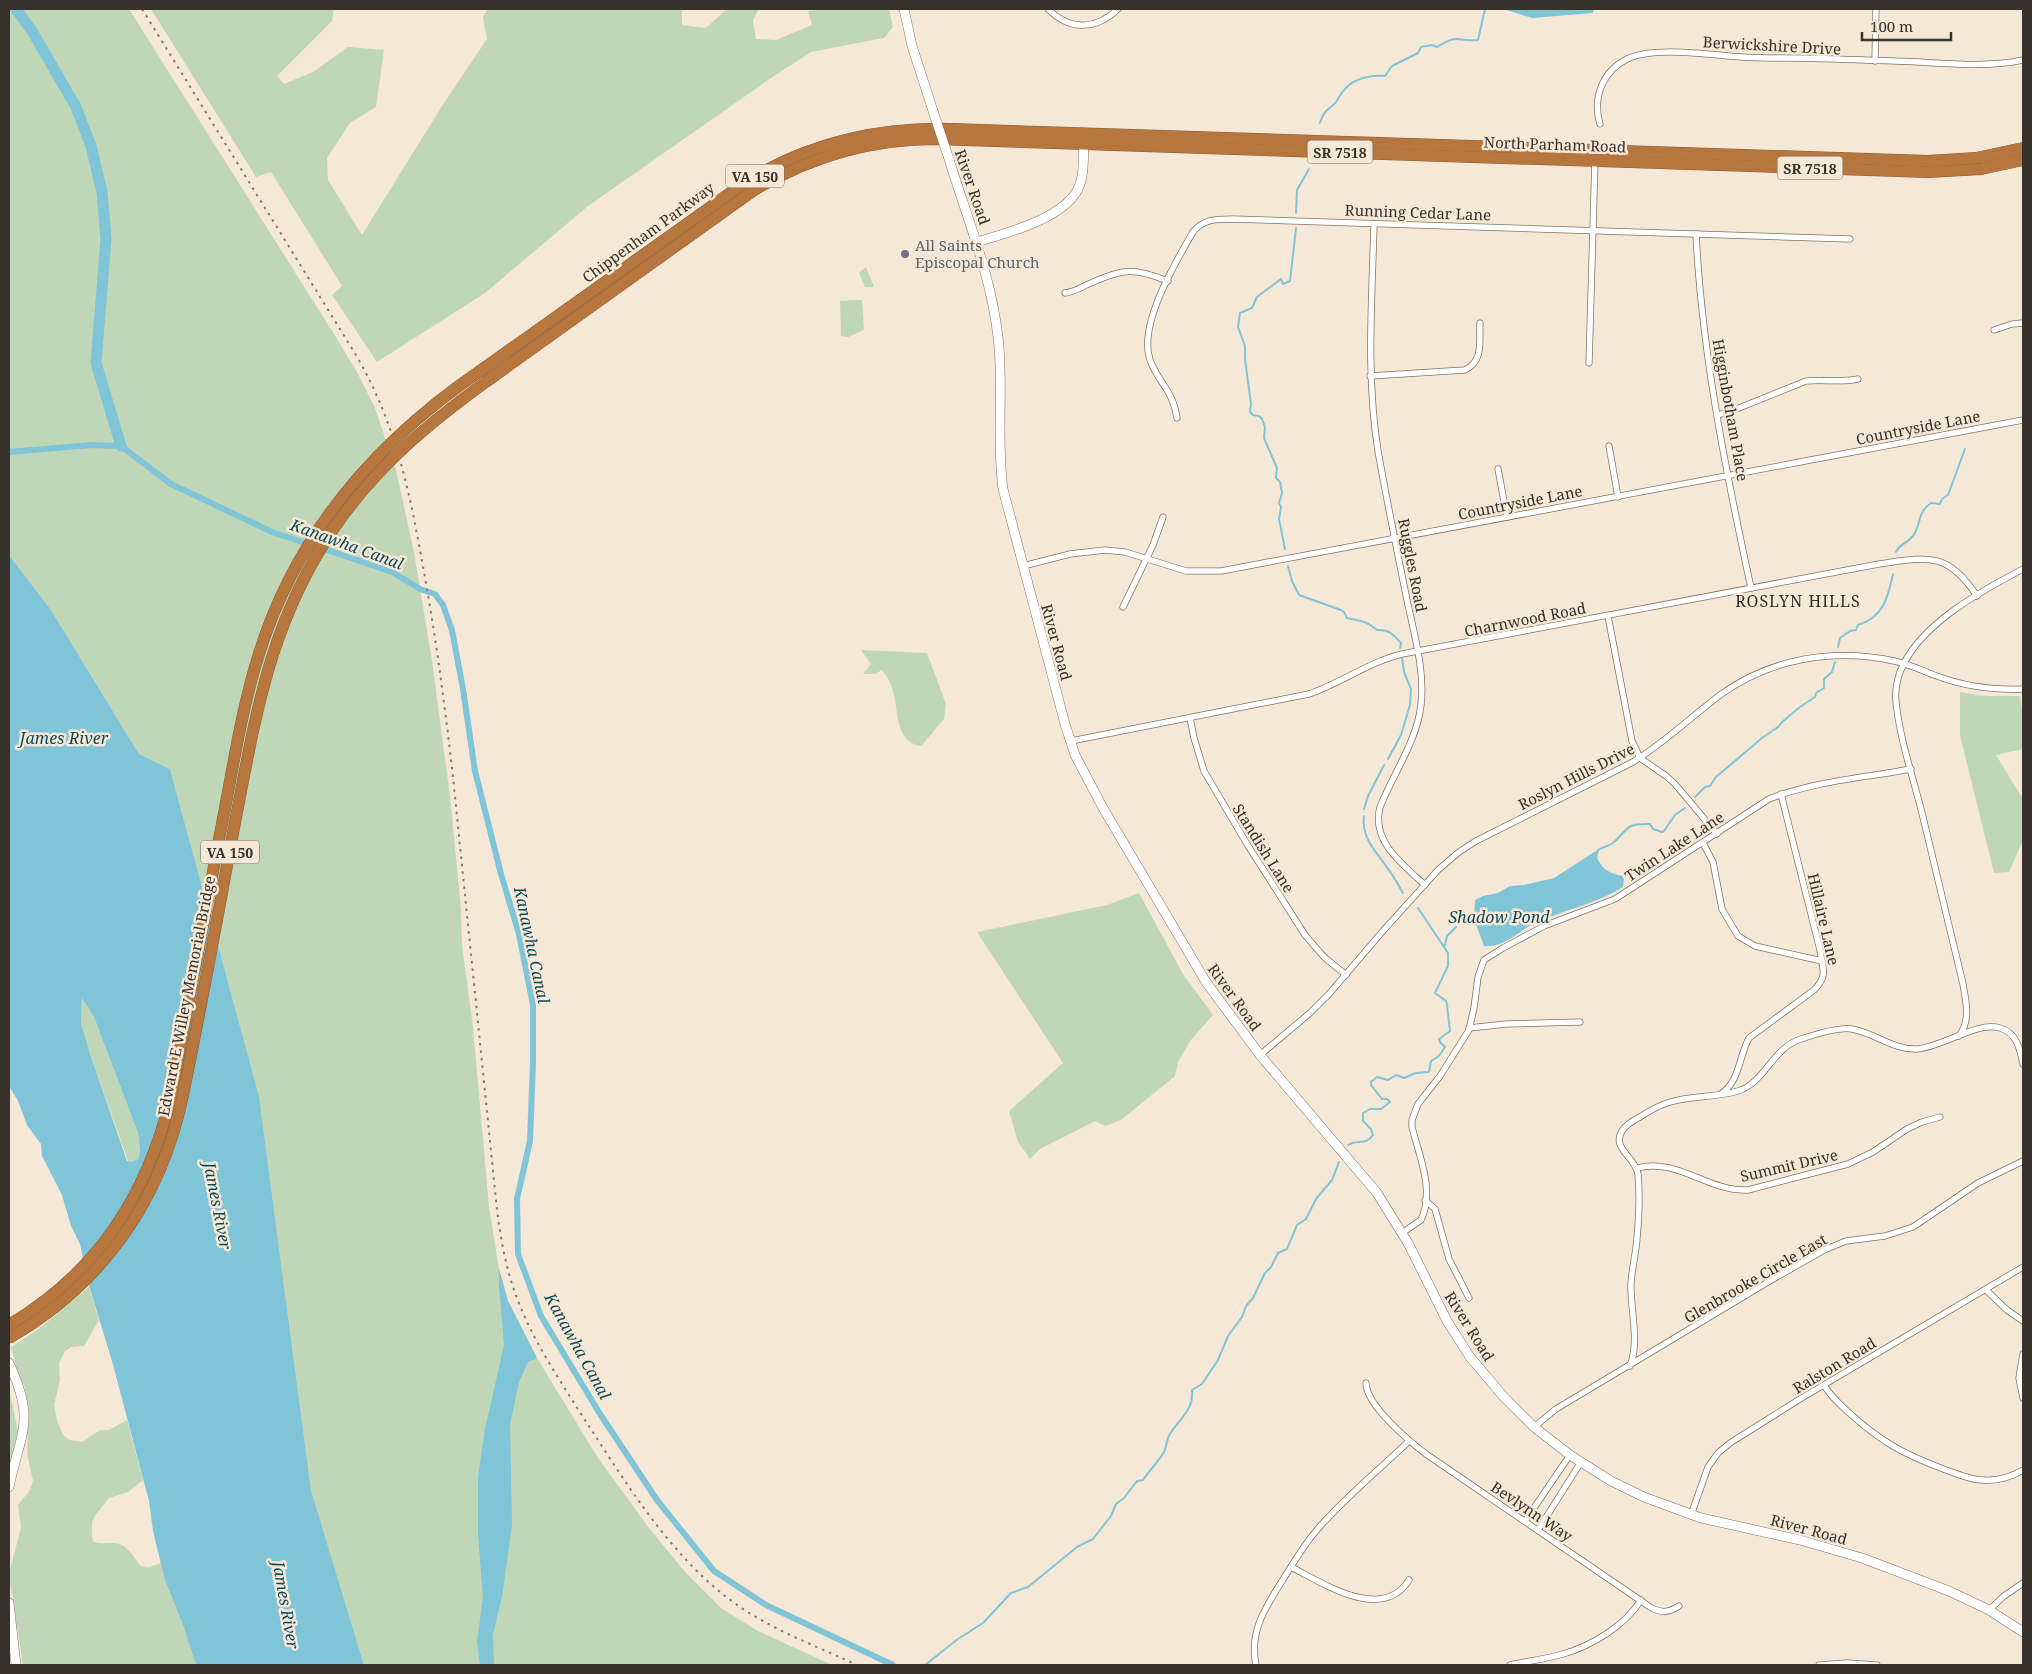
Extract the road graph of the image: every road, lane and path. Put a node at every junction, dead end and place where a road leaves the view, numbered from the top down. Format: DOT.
graph roads {
  1 [pos="904,9"];
  2 [pos="1048,9"];
  3 [pos="1118,9"];
  4 [pos="1876,9"];
  5 [pos="2023,60"];
  6 [pos="1875,61"];
  7 [pos="1600,124"];
  8 [pos="1084,138"];
  9 [pos="2023,148"];
  10 [pos="1595,155"];
  11 [pos="2023,160"];
  12 [pos="1374,224"];
  13 [pos="1593,231"];
  14 [pos="1696,234"];
  15 [pos="1850,239"];
  16 [pos="977,242"];
  17 [pos="1168,281"];
  18 [pos="1065,293"];
  19 [pos="1480,323"];
  20 [pos="2023,323"];
  21 [pos="1994,330"];
  22 [pos="1589,363"];
  23 [pos="480,371"];
  24 [pos="1370,376"];
  25 [pos="1858,379"];
  26 [pos="487,381"];
  27 [pos="1718,415"];
  28 [pos="1177,418"];
  29 [pos="2023,420"];
  30 [pos="1609,446"];
  31 [pos="1498,468"];
  32 [pos="1729,476"];
  33 [pos="1618,497"];
  34 [pos="1163,517"];
  35 [pos="1507,517"];
  36 [pos="1394,538"];
  37 [pos="1146,559"];
  38 [pos="1023,566"];
  39 [pos="2023,568"];
  40 [pos="1751,588"];
  41 [pos="1977,596"];
  42 [pos="1123,607"];
  43 [pos="1608,616"];
  44 [pos="1417,652"];
  45 [pos="1905,663"];
  46 [pos="2023,689"];
  47 [pos="1190,718"];
  48 [pos="1071,741"];
  49 [pos="1640,758"];
  50 [pos="1911,769"];
  51 [pos="1781,794"];
  52 [pos="1716,834"];
  53 [pos="1703,843"];
  54 [pos="1425,885"];
  55 [pos="1822,961"];
  56 [pos="1346,975"];
  57 [pos="1580,1022"];
  58 [pos="1469,1028"];
  59 [pos="1959,1036"];
  60 [pos="1260,1055"];
  61 [pos="2023,1064"];
  62 [pos="1719,1095"];
  63 [pos="1940,1117"];
  64 [pos="2023,1160"];
  65 [pos="1637,1168"];
  66 [pos="1425,1200"];
  67 [pos="1402,1233"];
  68 [pos="2023,1267"];
  69 [pos="1986,1290"];
  70 [pos="1469,1298"];
  71 [pos="2023,1320"];
  72 [pos="9,1325"];
  73 [pos="9,1338"];
  74 [pos="2023,1354"];
  75 [pos="9,1363"];
  76 [pos="1630,1366"];
  77 [pos="1366,1383"];
  78 [pos="1824,1385"];
  79 [pos="2023,1398"];
  80 [pos="1534,1426"];
  81 [pos="1409,1441"];
  82 [pos="1570,1455"];
  83 [pos="1581,1462"];
  84 [pos="2023,1470"];
  85 [pos="9,1487"];
  86 [pos="1691,1515"];
  87 [pos="1525,1522"];
  88 [pos="1538,1530"];
  89 [pos="1291,1566"];
  90 [pos="1409,1580"];
  91 [pos="2023,1583"];
  92 [pos="1641,1600"];
  93 [pos="9,1603"];
  94 [pos="1679,1606"];
  95 [pos="1989,1610"];
  96 [pos="2023,1632"];
  97 [pos="16,1665"];
  98 [pos="1256,1665"];
  99 [pos="1510,1665"];
  100 [pos="1819,1665"];
  101 [pos="1877,1665"];
  1 -- 16 [label="main road, River Road, bridge"];
  2 -- 3 [label="street"];
  4 -- 6 [label="street"];
  5 -- 6 [label="street, Berwickshire Drive"];
  6 -- 7 [label="street, Berwickshire Drive"];
  8 -- 10 [label="highway, North Parham Road / SR 7518"];
  8 -- 16 [label="main road"];
  8 -- 23 [label="highway, Chippenham Parkway / VA 150"];
  8 -- 26 [label="highway, Chippenham Parkway / VA 150"];
  9 -- 10 [label="highway, North Parham Road / SR 7518"];
  10 -- 11 [label="highway, North Parham Road / SR 7518"];
  10 -- 13 [label="street"];
  12 -- 13 [label="street, Running Cedar Lane"];
  12 -- 17 [label="street, Running Cedar Lane"];
  12 -- 24 [label="street, Ruggles Road"];
  13 -- 14 [label="street, Running Cedar Lane"];
  13 -- 22 [label="street"];
  14 -- 15 [label="street, Running Cedar Lane"];
  14 -- 27 [label="street, Higginbotham Place"];
  16 -- 38 [label="main road, River Road"];
  17 -- 18 [label="street"];
  17 -- 28 [label="street, Running Cedar Lane"];
  19 -- 24 [label="street"];
  20 -- 21 [label="street"];
  23 -- 72 [label="highway, Edward E Willey Memorial Bridge / VA 150, bridge"];
  24 -- 36 [label="street, Ruggles Road"];
  25 -- 27 [label="street"];
  26 -- 73 [label="highway, Edward E Willey Memorial Bridge / VA 150, bridge"];
  27 -- 32 [label="street, Higginbotham Place"];
  29 -- 32 [label="street, Countryside Lane"];
  30 -- 33 [label="street"];
  31 -- 35 [label="street"];
  32 -- 33 [label="street, Countryside Lane"];
  32 -- 40 [label="street, Higginbotham Place"];
  33 -- 35 [label="street, Countryside Lane"];
  34 -- 37 [label="street"];
  35 -- 36 [label="street, Countryside Lane"];
  36 -- 37 [label="street, Countryside Lane"];
  36 -- 44 [label="street, Ruggles Road"];
  37 -- 38 [label="street, Countryside Lane"];
  37 -- 42 [label="street"];
  38 -- 48 [label="main road, River Road"];
  39 -- 41 [label="street"];
  40 -- 41 [label="street, Charnwood Road"];
  40 -- 43 [label="street, Charnwood Road"];
  41 -- 45 [label="street"];
  43 -- 44 [label="street, Charnwood Road"];
  43 -- 49 [label="street"];
  44 -- 47 [label="street, Charnwood Road"];
  44 -- 54 [label="street, Ruggles Road"];
  45 -- 46 [label="street, Roslyn Hills Drive"];
  45 -- 49 [label="street, Roslyn Hills Drive"];
  45 -- 50 [label="street"];
  47 -- 48 [label="street, Charnwood Road"];
  47 -- 56 [label="street, Standish Lane"];
  48 -- 60 [label="main road, River Road"];
  49 -- 52 [label="street"];
  49 -- 54 [label="street, Roslyn Hills Drive"];
  50 -- 51 [label="street, Twin Lake Lane"];
  50 -- 59 [label="street"];
  51 -- 52 [label="street, Twin Lake Lane"];
  51 -- 55 [label="street, Hillaire Lane"];
  52 -- 53 [label="street, Twin Lake Lane"];
  53 -- 55 [label="street"];
  53 -- 58 [label="street, Twin Lake Lane"];
  54 -- 56 [label="street, Roslyn Hills Drive"];
  55 -- 62 [label="street, Hillaire Lane"];
  56 -- 60 [label="street, Roslyn Hills Drive"];
  57 -- 58 [label="street"];
  58 -- 66 [label="street, Twin Lake Lane"];
  59 -- 61 [label="street"];
  59 -- 62 [label="street"];
  60 -- 67 [label="main road, River Road"];
  62 -- 65 [label="street"];
  63 -- 65 [label="street, Summit Drive"];
  64 -- 76 [label="street, Glenbrooke Circle East"];
  65 -- 76 [label="street"];
  66 -- 67 [label="street, Twin Lake Lane"];
  66 -- 70 [label="street"];
  67 -- 80 [label="main road, River Road"];
  68 -- 69 [label="street, Ralston Road"];
  69 -- 71 [label="street"];
  69 -- 78 [label="street, Ralston Road"];
  74 -- 79 [label="street"];
  75 -- 85 [label="main road"];
  76 -- 80 [label="street, Glenbrooke Circle East"];
  77 -- 81 [label="street, Bevlynn Way"];
  78 -- 84 [label="street"];
  78 -- 86 [label="street, Ralston Road"];
  80 -- 82 [label="main road, River Road"];
  81 -- 87 [label="street, Bevlynn Way"];
  81 -- 89 [label="street"];
  82 -- 83 [label="main road, River Road"];
  82 -- 87 [label="street"];
  83 -- 86 [label="main road, River Road"];
  83 -- 88 [label="street"];
  86 -- 95 [label="main road, River Road"];
  87 -- 88 [label="street, Bevlynn Way"];
  88 -- 92 [label="street, Bevlynn Way"];
  89 -- 90 [label="street"];
  89 -- 98 [label="street"];
  91 -- 95 [label="street"];
  92 -- 94 [label="street, Bevlynn Way"];
  92 -- 99 [label="street"];
  93 -- 97 [label="main road"];
  95 -- 96 [label="main road, River Road"];
  100 -- 101 [label="street"];
}
